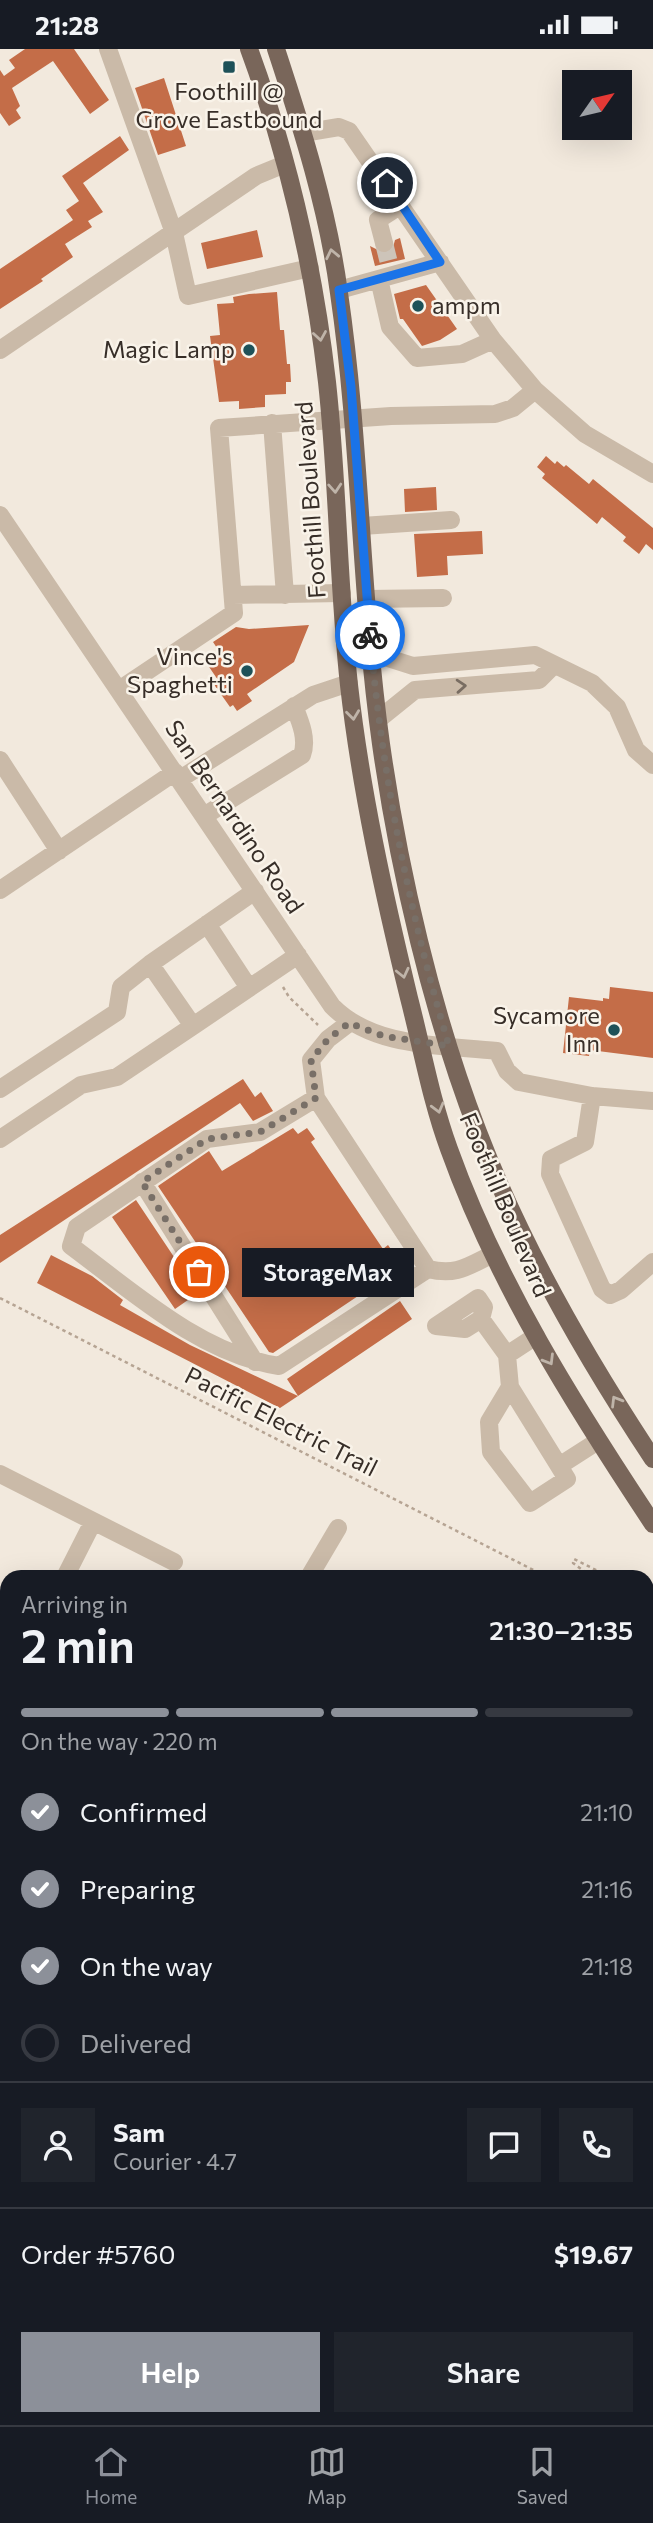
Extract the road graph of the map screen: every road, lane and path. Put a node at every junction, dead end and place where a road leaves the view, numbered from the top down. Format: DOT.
graph roads {
  1 [pos="108,49"];
  2 [pos="249,49"];
  3 [pos="276,49"];
  4 [pos="303,134"];
  5 [pos="285,164"];
  6 [pos="401,205"];
  7 [pos="174,233"];
  8 [pos="384,243"];
  9 [pos="440,262"];
  10 [pos="310,268"];
  11 [pos="387,272"];
  12 [pos="339,290"];
  13 [pos="493,340"];
  14 [pos="0,350"];
  15 [pos="535,390"];
  16 [pos="354,419"];
  17 [pos="331,420"];
  18 [pos="272,423"];
  19 [pos="653,474"];
  20 [pos="0,515"];
  21 [pos="451,520"];
  22 [pos="362,526"];
  23 [pos="342,593"];
  24 [pos="233,595"];
  25 [pos="285,595"];
  26 [pos="443,598"];
  27 [pos="367,599"];
  28 [pos="372,653"];
  29 [pos="513,657"];
  30 [pos="554,665"];
  31 [pos="413,666"];
  32 [pos="515,682"];
  33 [pos="349,683"];
  34 [pos="119,690"];
  35 [pos="415,690"];
  36 [pos="294,706"];
  37 [pos="379,719"];
  38 [pos="0,760"];
  39 [pos="653,765"];
  40 [pos="178,776"];
  41 [pos="204,815"];
  42 [pos="59,851"];
  43 [pos="0,890"];
  44 [pos="255,891"];
  45 [pos="206,924"];
  46 [pos="298,955"];
  47 [pos="150,964"];
  48 [pos="278,980"];
  49 [pos="249,988"];
  50 [pos="349,1023"];
  51 [pos="318,1025"];
  52 [pos="192,1026"];
  53 [pos="420,1042"];
  54 [pos="449,1046"];
  55 [pos="0,1089"];
  56 [pos="592,1096"];
  57 [pos="316,1098"];
  58 [pos="653,1101"];
  59 [pos="0,1139"];
  60 [pos="142,1182"];
  61 [pos="493,1254"];
  62 [pos="653,1262"];
  63 [pos="428,1269"];
  64 [pos="0,1298"];
  65 [pos="481,1319"];
  66 [pos="536,1336"];
  67 [pos="507,1355"];
  68 [pos="255,1362"];
  69 [pos="510,1387"];
  70 [pos="598,1441"];
  71 [pos="653,1459"];
  72 [pos="559,1466"];
  73 [pos="0,1474"];
  74 [pos="93,1522"];
  75 [pos="653,1524"];
  76 [pos="338,1528"];
  77 [pos="174,1562"];
  78 [pos="69,1570"];
  79 [pos="313,1570"];
  80 [pos="533,1570"];
  81 [pos="582,1570"];
  82 [pos="596,1570"];
  1 -- 7 [label="street"];
  2 -- 5 [label="main road, Foothill Boulevard"];
  3 -- 4 [label="main road, Foothill Boulevard"];
  4 -- 6 [label="street"];
  12 -- 4 [label="main road, Foothill Boulevard, one-way"];
  5 -- 7 [label="street"];
  5 -- 10 [label="main road, Foothill Boulevard"];
  6 -- 8 [label="street"];
  6 -- 9 [label="street"];
  7 -- 10 [label="street"];
  7 -- 14 [label="street"];
  9 -- 11 [label="street"];
  9 -- 13 [label="street"];
  10 -- 17 [label="main road, Foothill Boulevard, one-way"];
  11 -- 12 [label="street"];
  11 -- 13 [label="street"];
  12 -- 16 [label="main road, Foothill Boulevard"];
  13 -- 15 [label="street"];
  15 -- 16 [label="street"];
  15 -- 19 [label="street"];
  16 -- 17 [label="street"];
  16 -- 22 [label="main road, Foothill Boulevard"];
  17 -- 18 [label="street"];
  17 -- 23 [label="main road, Foothill Boulevard, one-way"];
  18 -- 24 [label="street"];
  18 -- 25 [label="street"];
  20 -- 34 [label="street, San Bernardino Road"];
  21 -- 22 [label="street"];
  22 -- 27 [label="main road, Foothill Boulevard"];
  23 -- 25 [label="street"];
  23 -- 33 [label="main road, Foothill Boulevard"];
  24 -- 25 [label="street"];
  24 -- 34 [label="street"];
  26 -- 27 [label="street"];
  27 -- 28 [label="main road, Foothill Boulevard"];
  28 -- 31 [label="street"];
  28 -- 37 [label="main road, Foothill Boulevard"];
  29 -- 30 [label="street"];
  29 -- 31 [label="street"];
  29 -- 32 [label="street"];
  30 -- 32 [label="street"];
  30 -- 39 [label="street"];
  31 -- 35 [label="street"];
  35 -- 32 [label="street, one-way"];
  33 -- 36 [label="street"];
  33 -- 53 [label="main road, Foothill Boulevard, one-way"];
  34 -- 40 [label="street, San Bernardino Road"];
  35 -- 37 [label="street"];
  36 -- 40 [label="street"];
  36 -- 41 [label="street"];
  37 -- 54 [label="main road, Foothill Boulevard"];
  38 -- 42 [label="street"];
  40 -- 41 [label="street, San Bernardino Road"];
  40 -- 42 [label="street"];
  41 -- 44 [label="street, San Bernardino Road"];
  42 -- 43 [label="street"];
  44 -- 45 [label="street"];
  44 -- 46 [label="street, San Bernardino Road"];
  45 -- 47 [label="street"];
  45 -- 49 [label="street"];
  46 -- 49 [label="street"];
  46 -- 50 [label="street, San Bernardino Road"];
  47 -- 52 [label="street"];
  47 -- 55 [label="street"];
  48 -- 51 [label="path"];
  49 -- 52 [label="street"];
  50 -- 53 [label="street, San Bernardino Road"];
  50 -- 57 [label="street"];
  52 -- 59 [label="street"];
  53 -- 54 [label="street, San Bernardino Road"];
  53 -- 61 [label="main road, Foothill Boulevard, one-way"];
  54 -- 56 [label="street, San Bernardino Road"];
  71 -- 54 [label="main road, Foothill Boulevard, one-way"];
  56 -- 58 [label="street, San Bernardino Road"];
  56 -- 62 [label="street"];
  57 -- 60 [label="street"];
  57 -- 63 [label="street"];
  60 -- 68 [label="street"];
  60 -- 68 [label="street"];
  61 -- 63 [label="street"];
  61 -- 66 [label="main road, Foothill Boulevard"];
  63 -- 68 [label="street"];
  64 -- 80 [label="path, Pacific Electric Trail"];
  65 -- 67 [label="street"];
  66 -- 67 [label="street"];
  66 -- 70 [label="main road, Foothill Boulevard, one-way"];
  67 -- 69 [label="street"];
  69 -- 72 [label="street"];
  69 -- 72 [label="street"];
  70 -- 72 [label="street"];
  70 -- 75 [label="main road, Foothill Boulevard"];
  73 -- 74 [label="street"];
  74 -- 77 [label="street"];
  74 -- 78 [label="street"];
  76 -- 79 [label="street"];
  81 -- 82 [label="path"];
}
